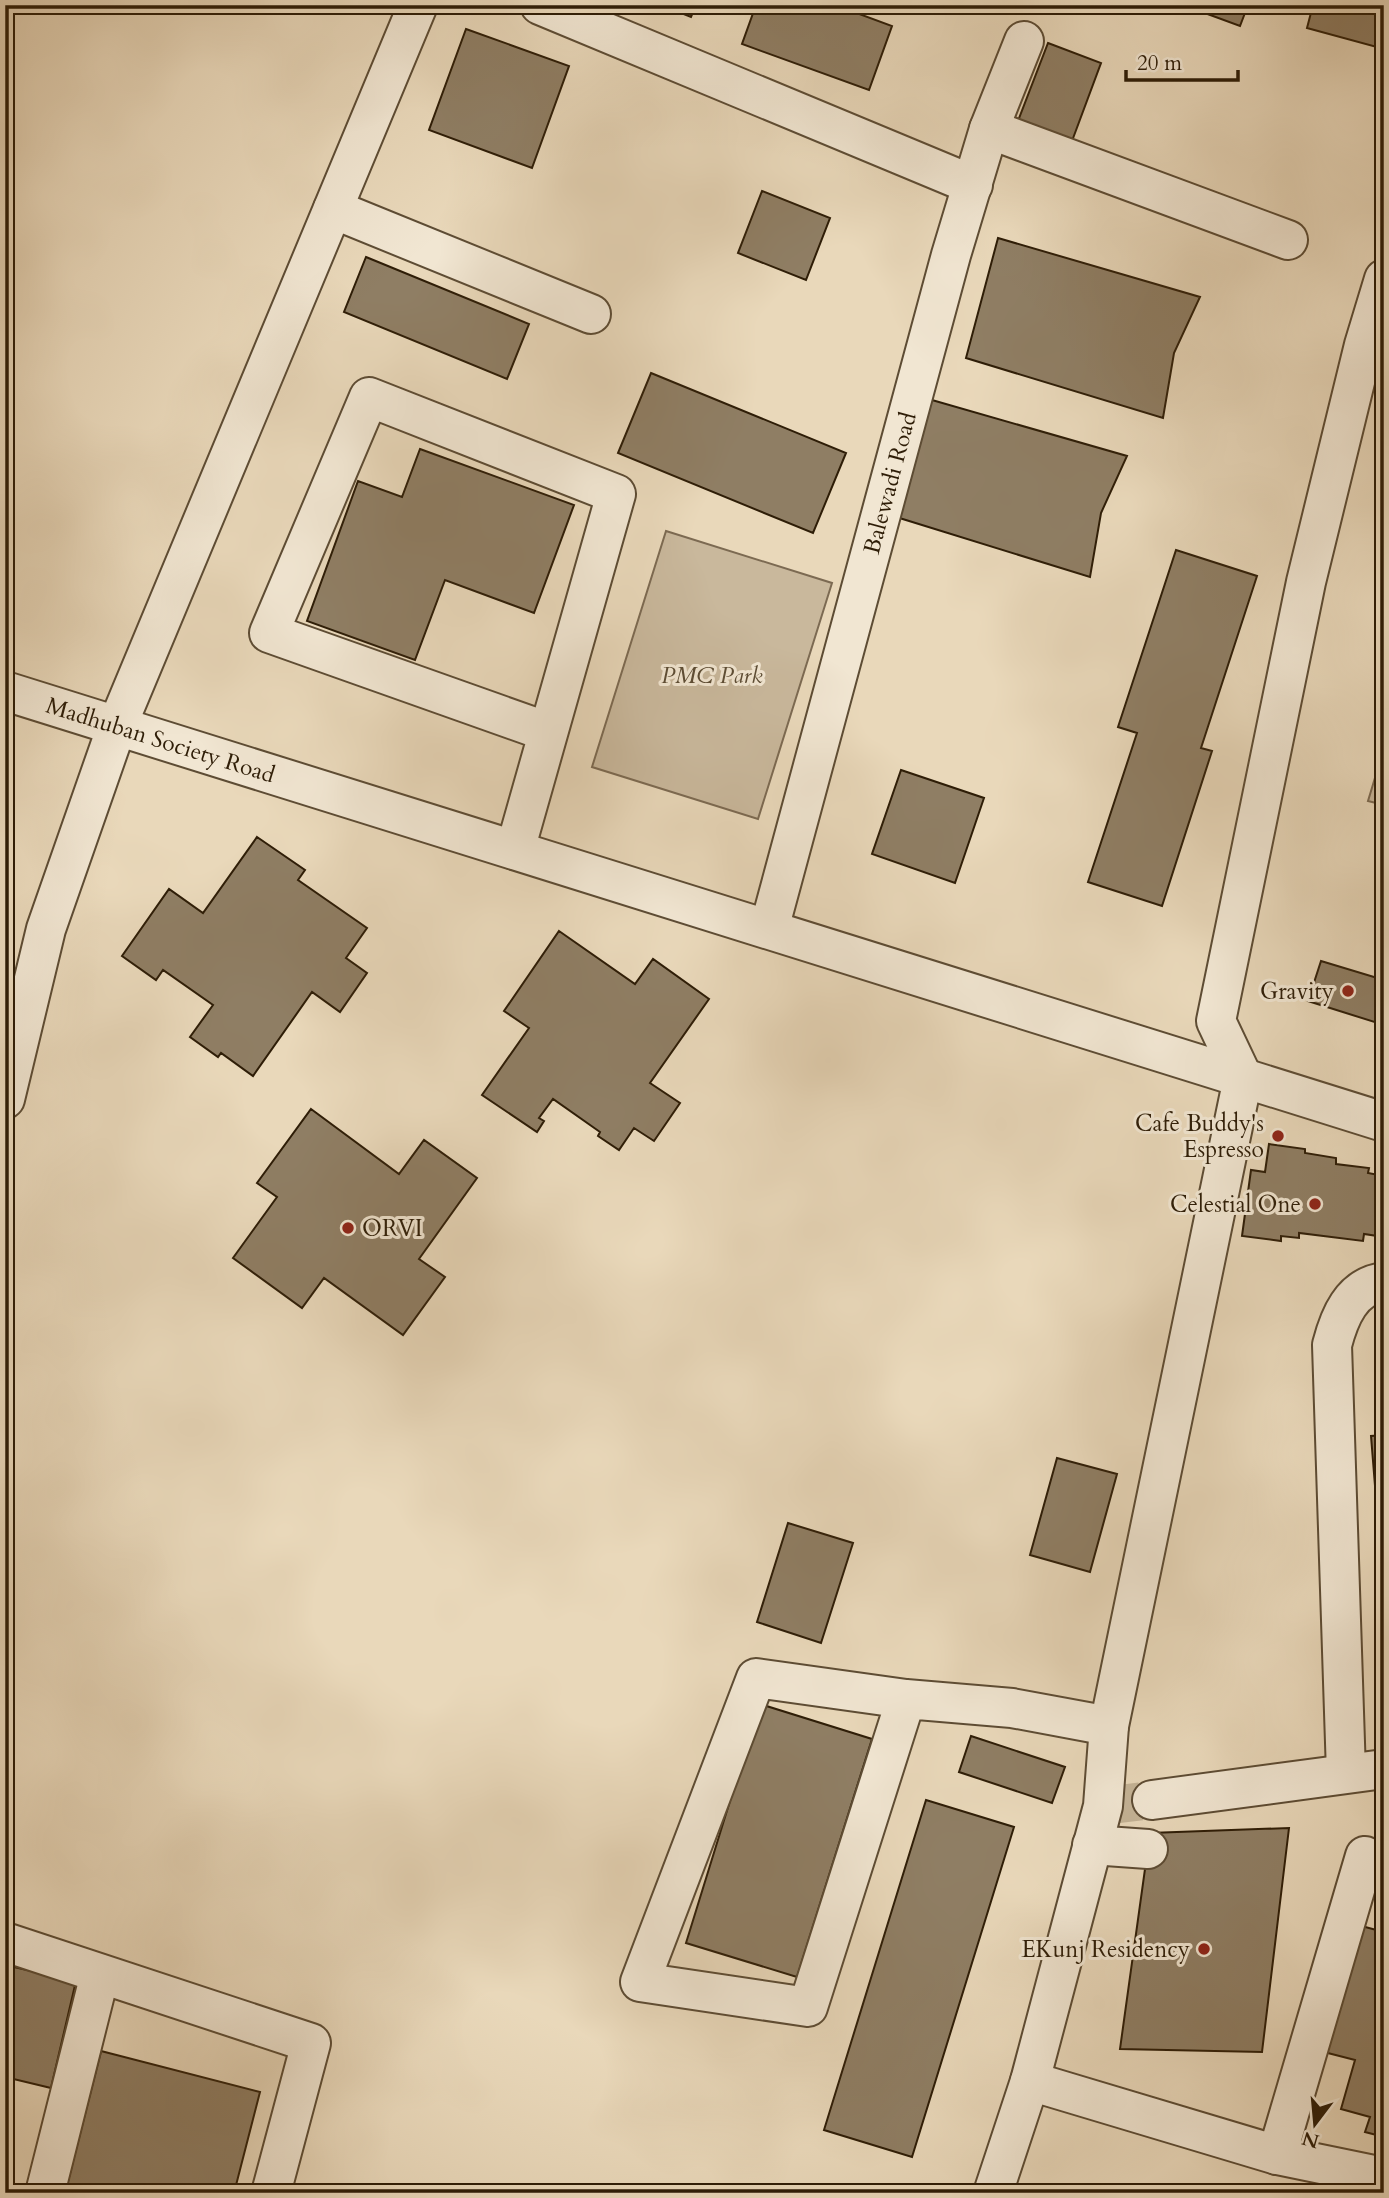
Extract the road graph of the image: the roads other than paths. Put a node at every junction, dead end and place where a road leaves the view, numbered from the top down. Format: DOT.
graph roads {
  1 [pos="418,5"];
  2 [pos="540,5"];
  3 [pos="1024,41"];
  4 [pos="989,128"];
  5 [pos="973,186"];
  6 [pos="333,209"];
  7 [pos="1288,240"];
  8 [pos="1384,279"];
  9 [pos="591,314"];
  10 [pos="5,691"];
  11 [pos="117,726"];
  12 [pos="548,732"];
  13 [pos="515,850"];
  14 [pos="769,929"];
  15 [pos="1243,1078"];
  16 [pos="5,1099"];
  17 [pos="1384,1122"];
  18 [pos="1384,1282"];
  19 [pos="906,1699"];
  20 [pos="1110,1726"];
  21 [pos="1384,1769"];
  22 [pos="1346,1773"];
  23 [pos="1152,1800"];
  24 [pos="1092,1844"];
  25 [pos="1148,1849"];
  26 [pos="1365,1856"];
  27 [pos="5,1942"];
  28 [pos="100,1974"];
  29 [pos="1030,2081"];
  30 [pos="1277,2155"];
  31 [pos="1384,2177"];
  32 [pos="45,2193"];
  33 [pos="271,2193"];
  34 [pos="993,2193"];
  1 -- 6 [label="street"];
  2 -- 5 [label="street"];
  3 -- 4 [label="street, Balewadi Road"];
  4 -- 5 [label="street, Balewadi Road"];
  4 -- 7 [label="street"];
  5 -- 14 [label="street, Balewadi Road"];
  6 -- 9 [label="street"];
  6 -- 11 [label="street"];
  8 -- 15 [label="street"];
  10 -- 11 [label="street, Madhuban Society Road"];
  11 -- 13 [label="street, Madhuban Society Road"];
  11 -- 16 [label="street"];
  12 -- 12 [label="street"];
  12 -- 13 [label="street"];
  13 -- 14 [label="street, Madhuban Society Road"];
  14 -- 15 [label="street, Madhuban Society Road"];
  15 -- 17 [label="street, Madhuban Society Road"];
  15 -- 20 [label="street"];
  18 -- 22 [label="street"];
  19 -- 19 [label="street"];
  19 -- 20 [label="street"];
  20 -- 24 [label="street"];
  21 -- 22 [label="street"];
  22 -- 23 [label="street"];
  24 -- 25 [label="street"];
  24 -- 29 [label="street"];
  26 -- 30 [label="street"];
  27 -- 28 [label="street"];
  28 -- 32 [label="street"];
  28 -- 33 [label="street"];
  29 -- 30 [label="street"];
  29 -- 34 [label="street"];
  30 -- 31 [label="street"];
}
